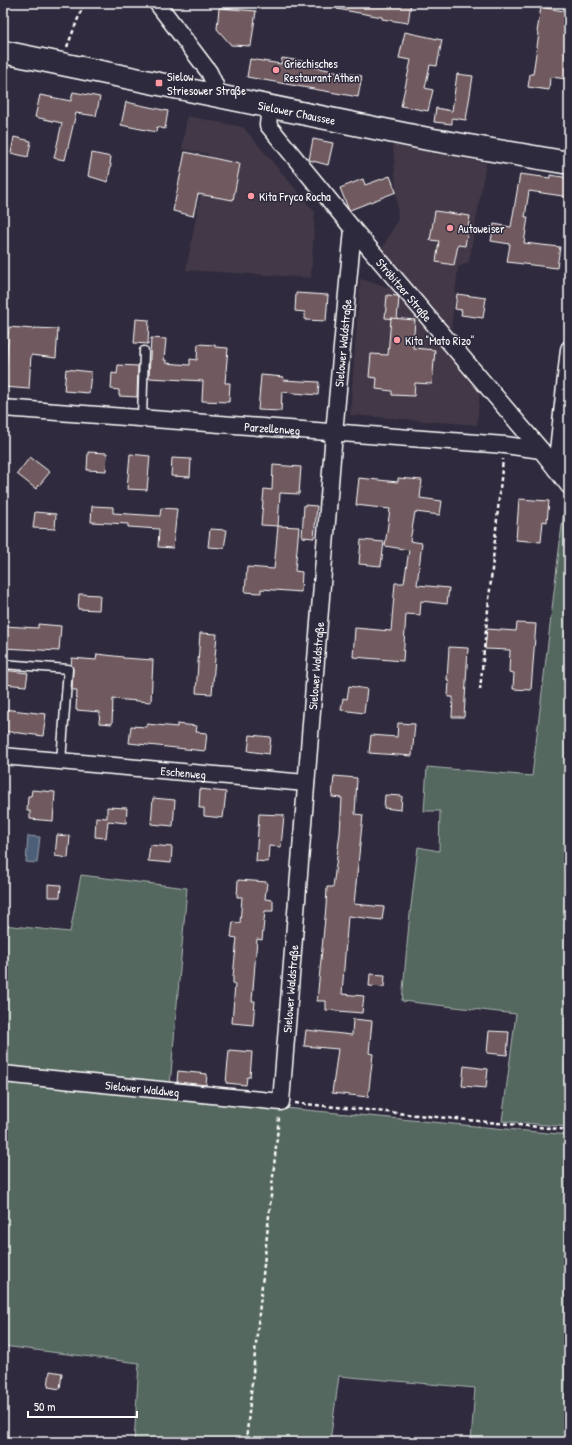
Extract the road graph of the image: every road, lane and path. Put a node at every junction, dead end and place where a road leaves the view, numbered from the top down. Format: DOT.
graph roads {
  1 [pos="84,3"];
  2 [pos="157,3"];
  3 [pos="3,52"];
  4 [pos="61,64"];
  5 [pos="212,95"];
  6 [pos="270,107"];
  7 [pos="569,163"];
  8 [pos="352,229"];
  9 [pos="569,349"];
  10 [pos="144,351"];
  11 [pos="3,408"];
  12 [pos="142,418"];
  13 [pos="334,433"];
  14 [pos="505,445"];
  15 [pos="541,450"];
  16 [pos="556,469"];
  17 [pos="569,486"];
  18 [pos="3,664"];
  19 [pos="480,690"];
  20 [pos="3,756"];
  21 [pos="61,760"];
  22 [pos="306,783"];
  23 [pos="3,1074"];
  24 [pos="281,1102"];
  25 [pos="569,1130"];
  26 [pos="246,1442"];
  1 -- 4 [label="path"];
  2 -- 5 [label="street"];
  3 -- 4 [label="main road, Sielower Chaussee"];
  4 -- 5 [label="main road, Sielower Chaussee"];
  5 -- 6 [label="main road, Sielower Chaussee"];
  6 -- 7 [label="main road, Sielower Chaussee"];
  6 -- 8 [label="street, Ströbitzer Straße"];
  8 -- 13 [label="street, Sielower Waldstraße"];
  8 -- 15 [label="street, Ströbitzer Straße"];
  9 -- 16 [label="street"];
  10 -- 12 [label="lane"];
  11 -- 12 [label="street, Parzellenweg"];
  12 -- 13 [label="street, Parzellenweg"];
  13 -- 14 [label="street, Parzellenweg"];
  13 -- 22 [label="street, Sielower Waldstraße"];
  14 -- 15 [label="street, Parzellenweg"];
  14 -- 19 [label="path"];
  15 -- 16 [label="street, Ströbitzer Straße"];
  16 -- 17 [label="street, Ströbitzer Straße"];
  18 -- 21 [label="lane"];
  20 -- 21 [label="street, Eschenweg"];
  21 -- 22 [label="street, Eschenweg"];
  22 -- 24 [label="street, Sielower Waldstraße"];
  23 -- 24 [label="street, Sielower Waldweg"];
  24 -- 25 [label="path"];
  24 -- 26 [label="path"];
}
